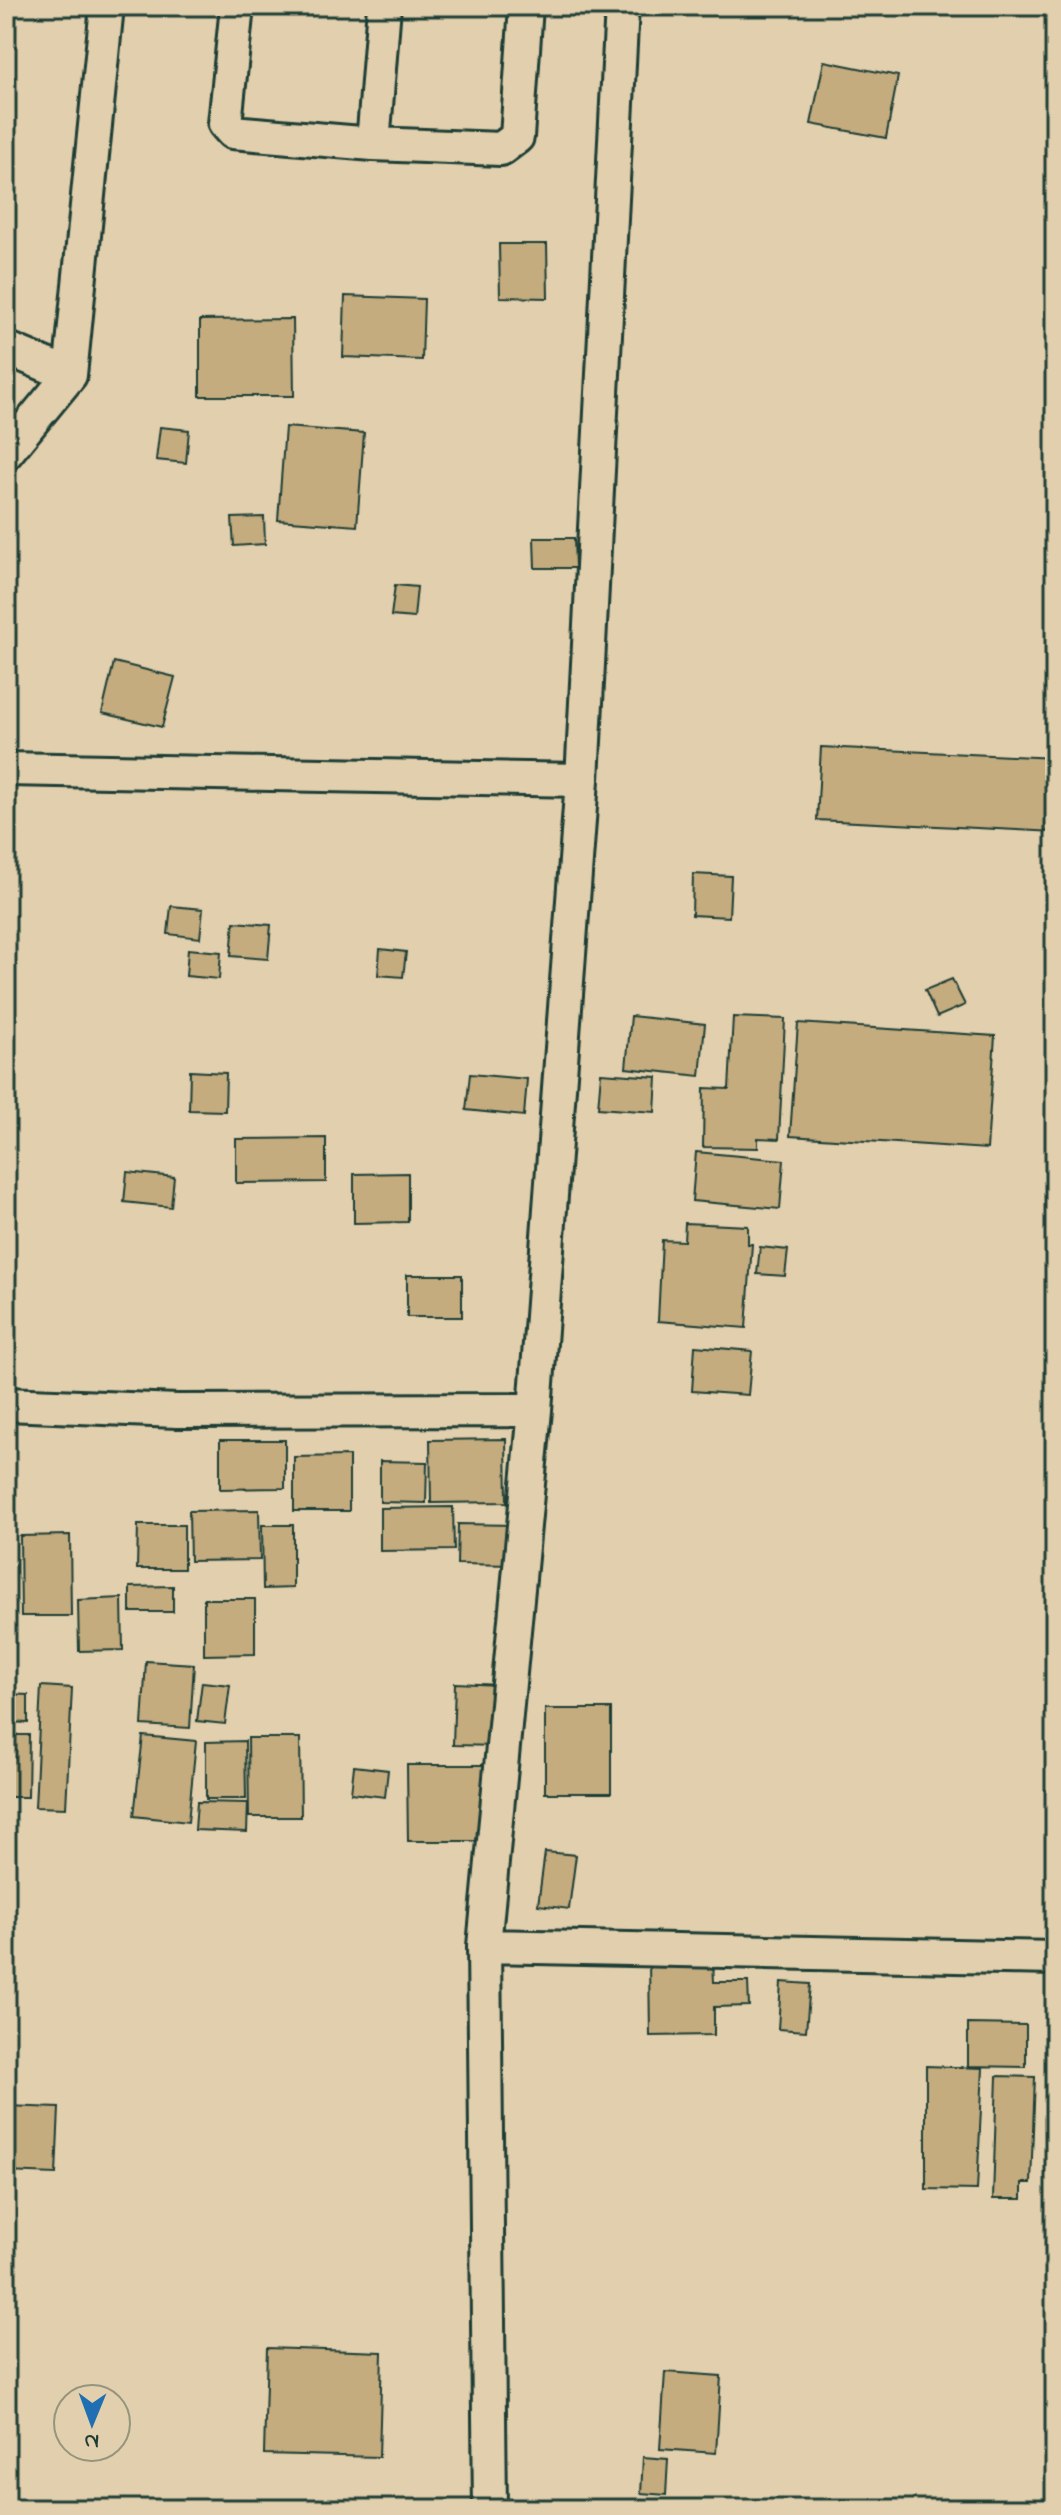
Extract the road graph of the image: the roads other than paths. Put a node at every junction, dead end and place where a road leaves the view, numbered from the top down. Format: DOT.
graph roads {
  1 [pos="107,6"];
  2 [pos="237,6"];
  3 [pos="384,6"];
  4 [pos="526,6"];
  5 [pos="622,6"];
  6 [pos="373,144"];
  7 [pos="6,348"];
  8 [pos="70,375"];
  9 [pos="6,453"];
  10 [pos="6,769"];
  11 [pos="582,780"];
  12 [pos="6,1404"];
  13 [pos="535,1410"];
  14 [pos="484,1946"];
  15 [pos="1055,1958"];
  16 [pos="490,2509"];
  1 -- 8 [label="street"];
  2 -- 6 [label="street"];
  3 -- 6 [label="street"];
  4 -- 6 [label="street"];
  5 -- 11 [label="street"];
  7 -- 8 [label="street"];
  8 -- 9 [label="street"];
  10 -- 11 [label="street"];
  11 -- 13 [label="street"];
  12 -- 13 [label="street"];
  13 -- 14 [label="street"];
  14 -- 15 [label="street"];
  14 -- 16 [label="street"];
}
